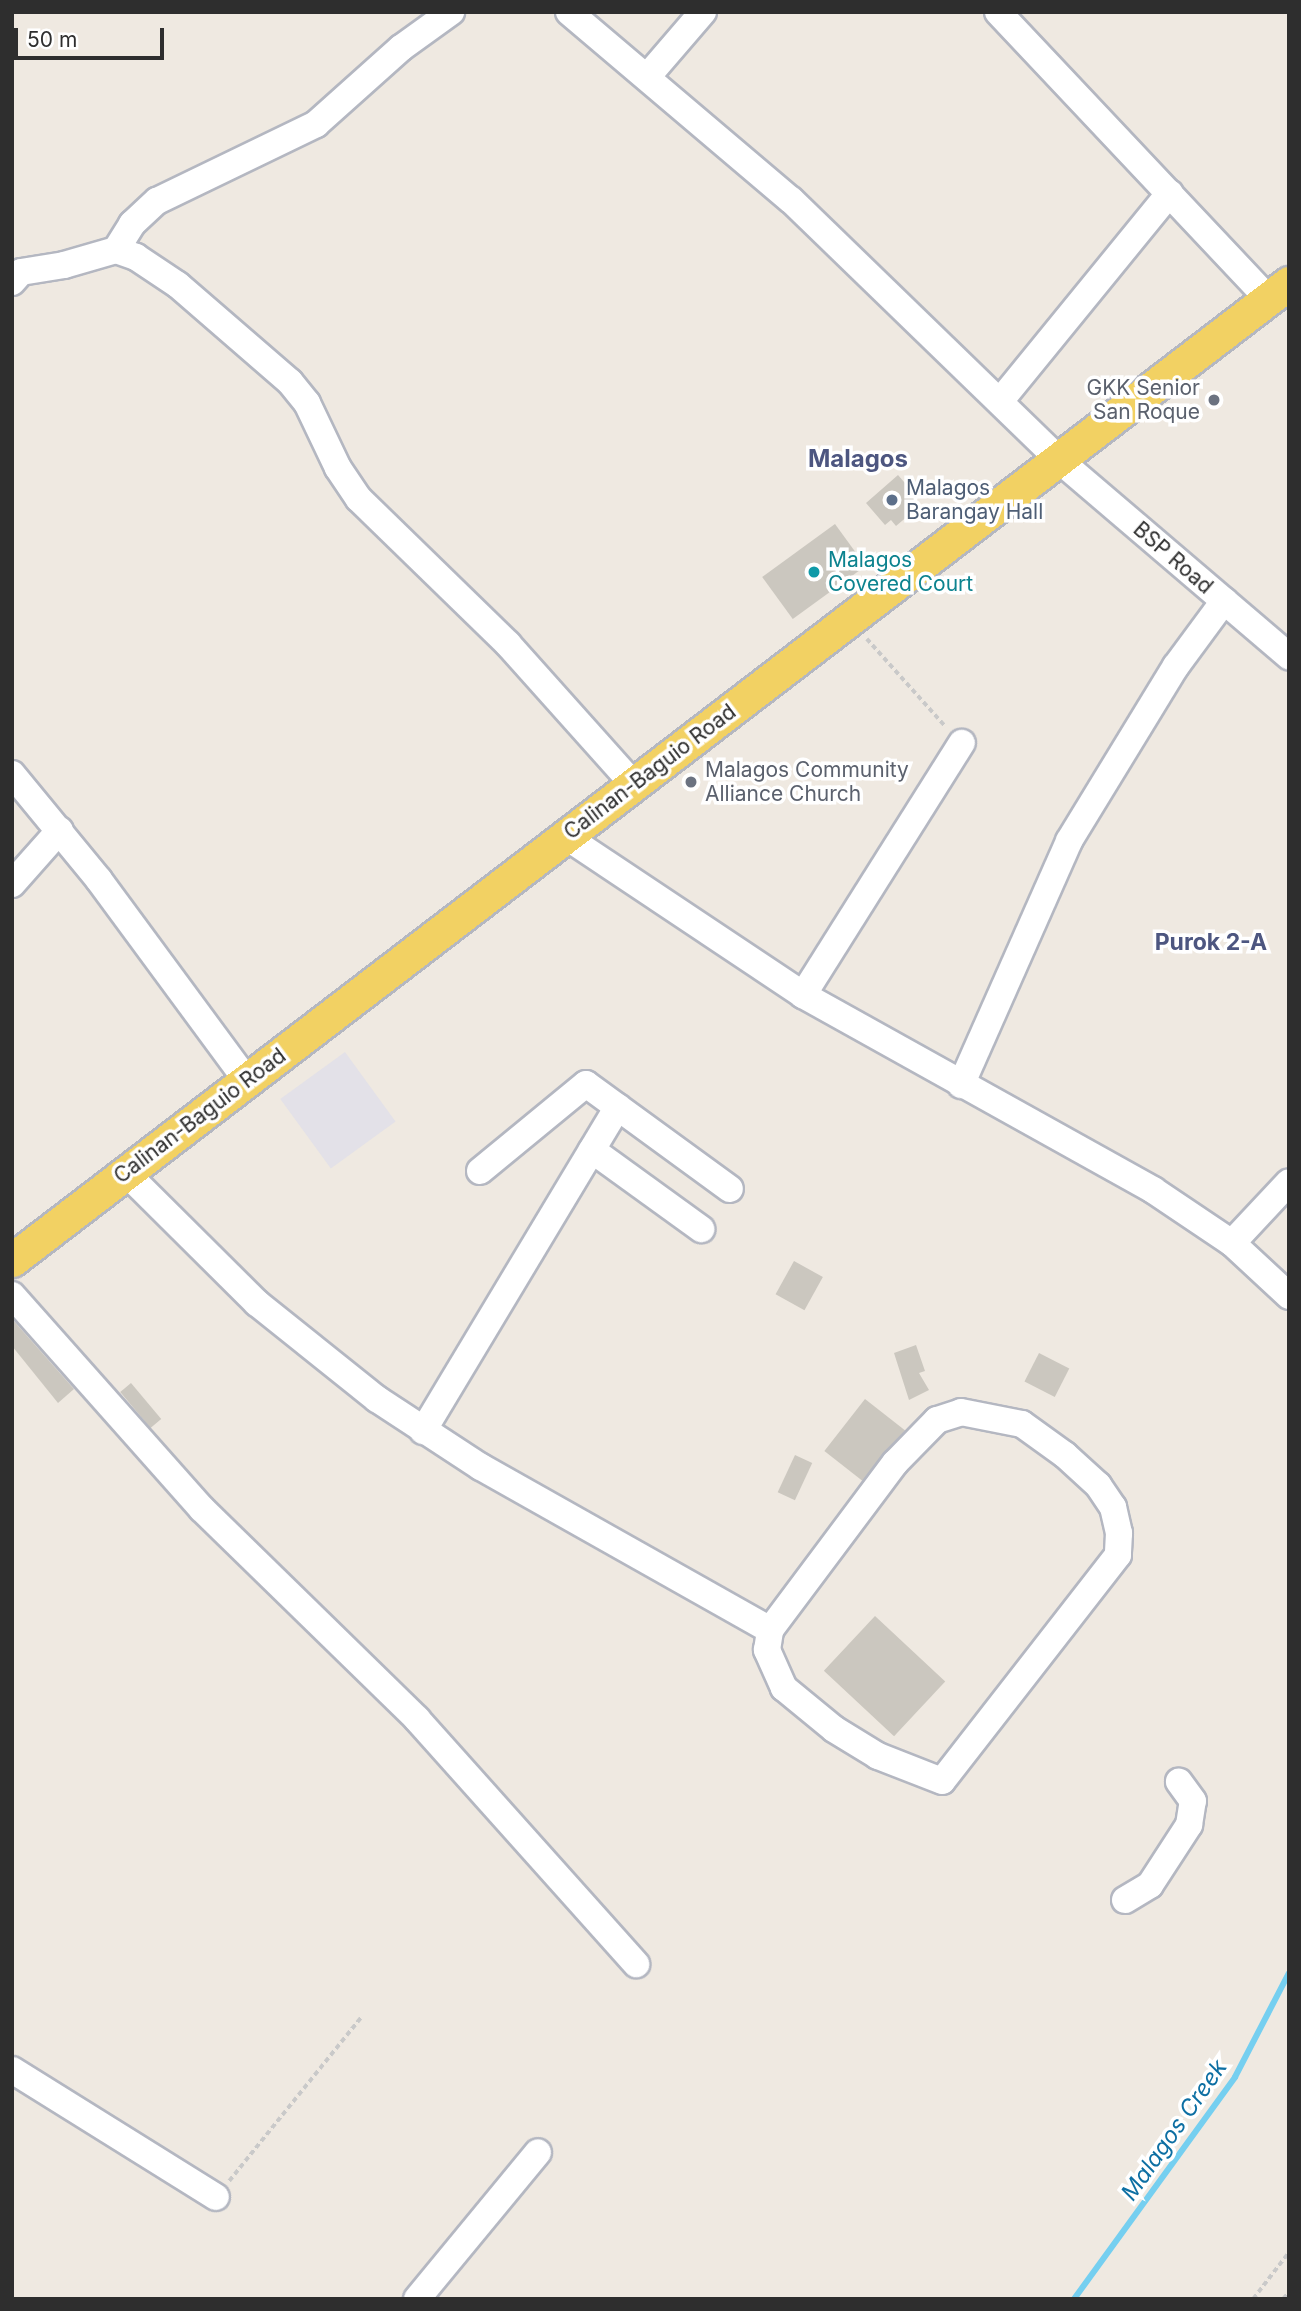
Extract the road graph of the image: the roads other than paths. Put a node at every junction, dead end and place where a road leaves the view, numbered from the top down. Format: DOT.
graph roads {
  1 [pos="451,12"];
  2 [pos="569,12"];
  3 [pos="703,12"];
  4 [pos="998,12"];
  5 [pos="647,77"];
  6 [pos="1170,193"];
  7 [pos="116,250"];
  8 [pos="15,272"];
  9 [pos="1279,291"];
  10 [pos="1002,400"];
  11 [pos="1058,459"];
  12 [pos="1224,601"];
  13 [pos="1289,656"];
  14 [pos="962,743"];
  15 [pos="12,774"];
  16 [pos="633,784"];
  17 [pos="60,830"];
  18 [pos="565,836"];
  19 [pos="12,884"];
  20 [pos="803,995"];
  21 [pos="247,1080"];
  22 [pos="961,1085"];
  23 [pos="618,1107"];
  24 [pos="592,1150"];
  25 [pos="480,1171"];
  26 [pos="127,1173"];
  27 [pos="1289,1182"];
  28 [pos="730,1189"];
  29 [pos="701,1229"];
  30 [pos="1232,1243"];
  31 [pos="12,1260"];
  32 [pos="12,1296"];
  33 [pos="1289,1296"];
  34 [pos="423,1431"];
  35 [pos="770,1630"];
  36 [pos="1179,1782"];
  37 [pos="1125,1900"];
  38 [pos="636,1964"];
  39 [pos="12,2070"];
  40 [pos="538,2152"];
  41 [pos="216,2197"];
  42 [pos="417,2299"];
  1 -- 7 [label="street"];
  2 -- 5 [label="street, BSP Road"];
  3 -- 5 [label="street"];
  4 -- 6 [label="street"];
  5 -- 10 [label="street, BSP Road"];
  6 -- 9 [label="street"];
  6 -- 10 [label="street"];
  7 -- 8 [label="street"];
  7 -- 16 [label="street"];
  9 -- 11 [label="main road, Calinan-Baguio Road"];
  10 -- 11 [label="street, BSP Road"];
  11 -- 12 [label="street, BSP Road"];
  11 -- 16 [label="main road, Calinan-Baguio Road"];
  12 -- 13 [label="street, BSP Road"];
  12 -- 22 [label="street"];
  14 -- 20 [label="street"];
  15 -- 17 [label="street"];
  16 -- 18 [label="main road, Calinan-Baguio Road"];
  17 -- 19 [label="street"];
  17 -- 21 [label="street"];
  18 -- 20 [label="street"];
  18 -- 21 [label="main road, Calinan-Baguio Road"];
  20 -- 22 [label="street"];
  21 -- 26 [label="main road, Calinan-Baguio Road"];
  22 -- 30 [label="street"];
  23 -- 24 [label="street"];
  23 -- 25 [label="street"];
  23 -- 28 [label="street"];
  24 -- 29 [label="street"];
  24 -- 34 [label="street"];
  26 -- 31 [label="main road, Calinan-Baguio Road"];
  26 -- 34 [label="street"];
  27 -- 30 [label="street"];
  30 -- 33 [label="street"];
  32 -- 38 [label="street"];
  34 -- 35 [label="street"];
  35 -- 35 [label="street"];
  36 -- 37 [label="street"];
  39 -- 41 [label="street"];
  40 -- 42 [label="street"];
}
